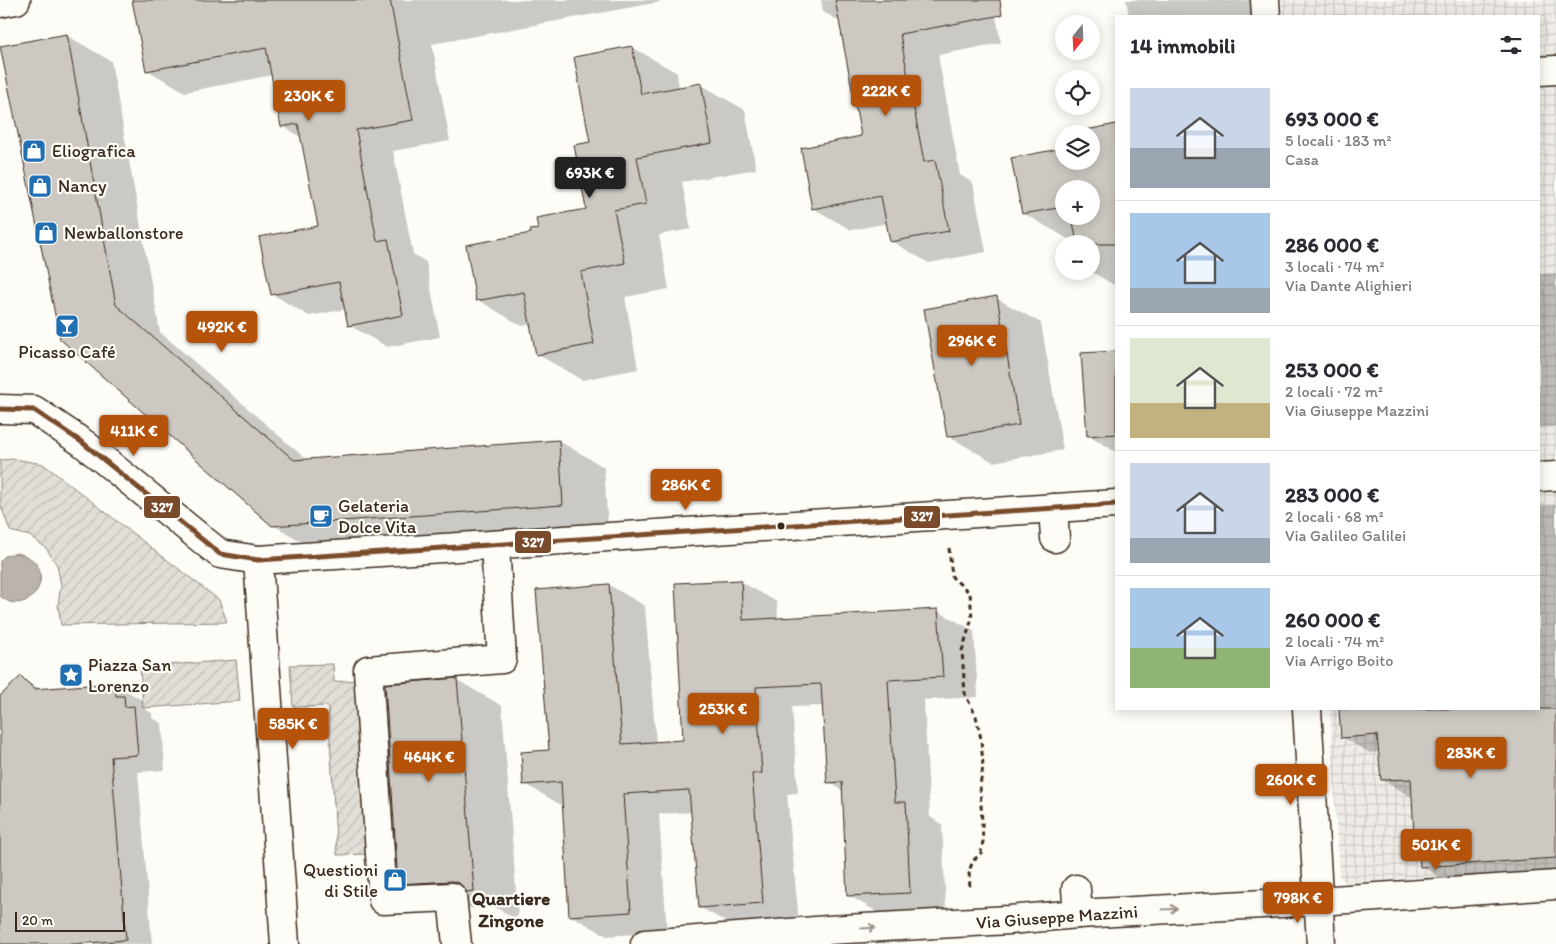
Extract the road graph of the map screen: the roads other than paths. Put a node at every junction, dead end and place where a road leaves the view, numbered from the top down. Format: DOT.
graph roads {
  1 [pos="16,0"];
  2 [pos="1265,0"];
  3 [pos="0,3"];
  4 [pos="1266,15"];
  5 [pos="1556,70"];
  6 [pos="1540,71"];
  7 [pos="0,409"];
  8 [pos="1556,476"];
  9 [pos="1540,477"];
  10 [pos="1115,504"];
  11 [pos="1053,508"];
  12 [pos="1056,538"];
  13 [pos="495,545"];
  14 [pos="258,560"];
  15 [pos="1307,710"];
  16 [pos="1556,885"];
  17 [pos="1318,901"];
  18 [pos="1010,932"];
  19 [pos="829,937"];
  20 [pos="285,944"];
  21 [pos="457,944"];
  22 [pos="645,944"];
  23 [pos="1321,944"];
  1 -- 3 [label="street"];
  2 -- 4 [label="street"];
  5 -- 6 [label="street"];
  7 -- 14 [label="street"];
  8 -- 9 [label="street"];
  10 -- 11 [label="street"];
  11 -- 12 [label="street"];
  11 -- 13 [label="street"];
  13 -- 14 [label="street"];
  13 -- 21 [label="street"];
  14 -- 20 [label="street"];
  15 -- 17 [label="street"];
  16 -- 17 [label="street, Via Giuseppe Mazzini"];
  18 -- 17 [label="street, Via Giuseppe Mazzini, one-way"];
  17 -- 23 [label="street"];
  19 -- 18 [label="street, Via Giuseppe Mazzini, one-way"];
  19 -- 22 [label="street, Via Giuseppe Mazzini"];
}
